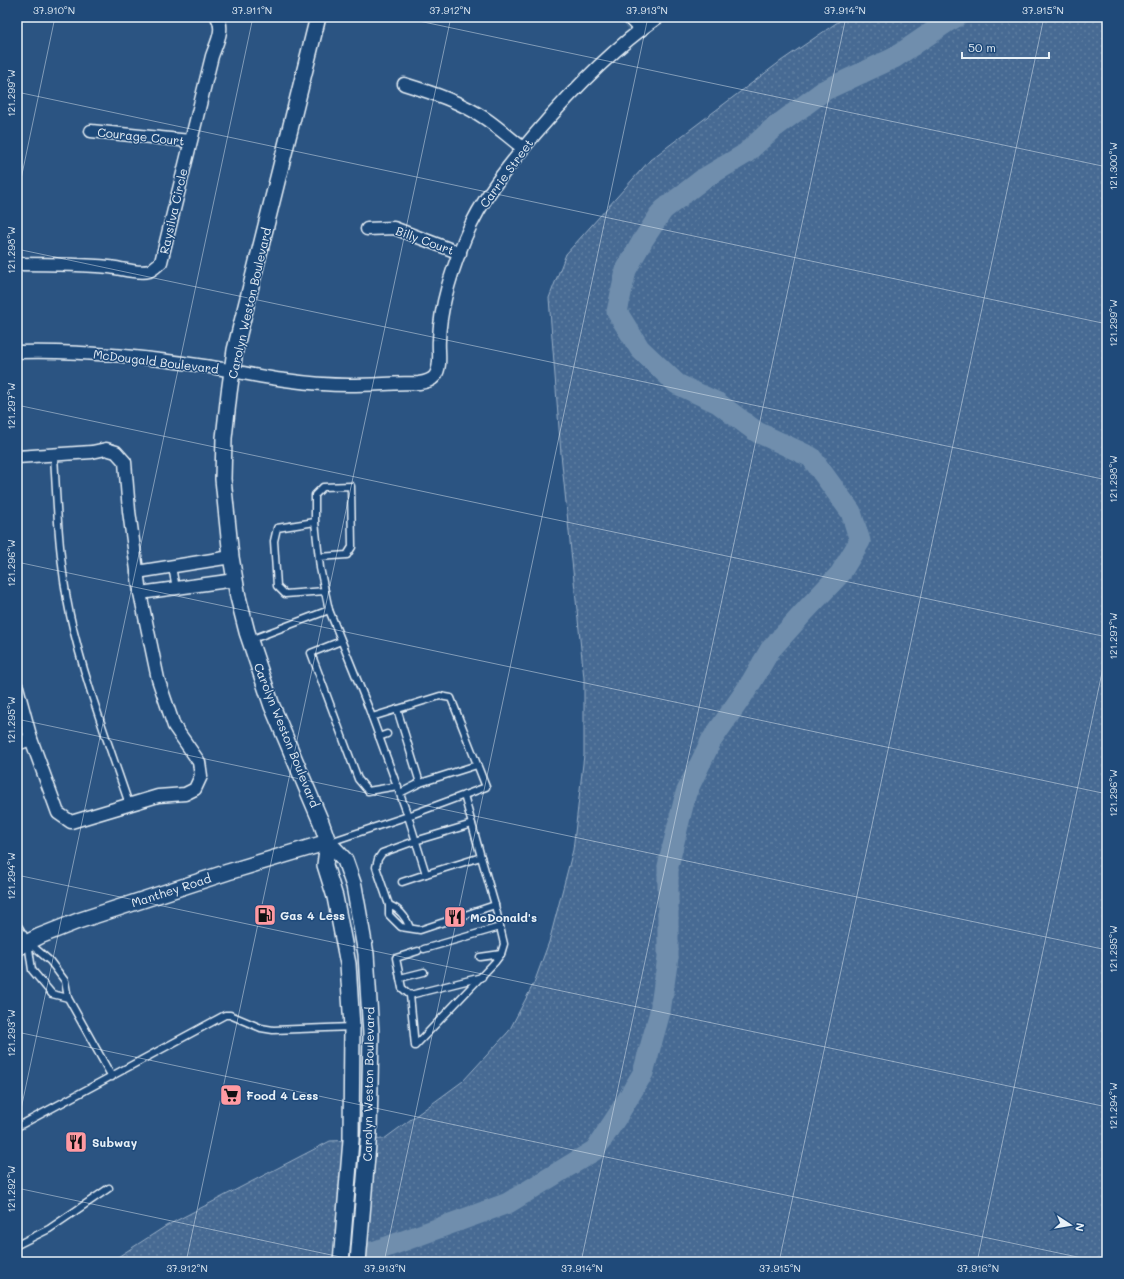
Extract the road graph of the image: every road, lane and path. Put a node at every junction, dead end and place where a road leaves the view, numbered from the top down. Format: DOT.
graph roads {
  1 [pos="217,17"];
  2 [pos="318,17"];
  3 [pos="628,17"];
  4 [pos="658,17"];
  5 [pos="642,30"];
  6 [pos="404,84"];
  7 [pos="91,131"];
  8 [pos="190,141"];
  9 [pos="523,148"];
  10 [pos="367,229"];
  11 [pos="460,253"];
  12 [pos="17,264"];
  13 [pos="17,352"];
  14 [pos="232,371"];
  15 [pos="435,375"];
  16 [pos="54,455"];
  17 [pos="17,457"];
  18 [pos="314,522"];
  19 [pos="231,557"];
  20 [pos="319,557"];
  21 [pos="172,567"];
  22 [pos="137,572"];
  23 [pos="235,580"];
  24 [pos="176,588"];
  25 [pos="325,591"];
  26 [pos="140,593"];
  27 [pos="329,610"];
  28 [pos="250,640"];
  29 [pos="341,641"];
  30 [pos="17,687"];
  31 [pos="397,709"];
  32 [pos="372,717"];
  33 [pos="387,734"];
  34 [pos="380,738"];
  35 [pos="31,739"];
  36 [pos="17,744"];
  37 [pos="391,746"];
  38 [pos="384,750"];
  39 [pos="394,757"];
  40 [pos="388,759"];
  41 [pos="477,765"];
  42 [pos="398,769"];
  43 [pos="392,771"];
  44 [pos="420,783"];
  45 [pos="399,789"];
  46 [pos="464,795"];
  47 [pos="129,804"];
  48 [pos="408,816"];
  49 [pos="472,824"];
  50 [pos="415,841"];
  51 [pos="328,842"];
  52 [pos="481,857"];
  53 [pos="426,874"];
  54 [pos="402,882"];
  55 [pos="389,905"];
  56 [pos="495,905"];
  57 [pos="17,924"];
  58 [pos="500,927"];
  59 [pos="410,928"];
  60 [pos="23,945"];
  61 [pos="501,954"];
  62 [pos="480,957"];
  63 [pos="424,972"];
  64 [pos="482,977"];
  65 [pos="400,978"];
  66 [pos="410,995"];
  67 [pos="68,998"];
  68 [pos="352,1027"];
  69 [pos="112,1077"];
  70 [pos="17,1127"];
  71 [pos="109,1188"];
  72 [pos="17,1245"];
  73 [pos="340,1262"];
  74 [pos="358,1262"];
  1 -- 8 [label="street, Raysilva Circle"];
  2 -- 14 [label="street, Carolyn Weston Boulevard"];
  3 -- 5 [label="street"];
  4 -- 5 [label="street, Carrie Street"];
  5 -- 9 [label="street, Carrie Street"];
  6 -- 9 [label="street"];
  7 -- 8 [label="street, Courage Court"];
  8 -- 12 [label="street, Raysilva Circle"];
  9 -- 11 [label="street, Carrie Street"];
  10 -- 11 [label="street, Billy Court"];
  11 -- 15 [label="street, Carrie Street"];
  13 -- 14 [label="street, McDougald Boulevard"];
  14 -- 15 [label="street, McDougald Boulevard"];
  14 -- 19 [label="street, Carolyn Weston Boulevard"];
  16 -- 17 [label="street"];
  16 -- 22 [label="street"];
  16 -- 47 [label="lane"];
  18 -- 20 [label="lane"];
  18 -- 20 [label="lane"];
  18 -- 25 [label="lane"];
  19 -- 21 [label="street"];
  19 -- 23 [label="street, Carolyn Weston Boulevard"];
  20 -- 25 [label="lane"];
  21 -- 22 [label="street"];
  21 -- 24 [label="lane"];
  22 -- 26 [label="street"];
  23 -- 24 [label="street"];
  23 -- 28 [label="street, Carolyn Weston Boulevard"];
  24 -- 26 [label="street"];
  25 -- 27 [label="lane"];
  26 -- 47 [label="street"];
  27 -- 28 [label="lane"];
  27 -- 29 [label="lane"];
  28 -- 51 [label="street, Carolyn Weston Boulevard"];
  29 -- 32 [label="lane"];
  29 -- 45 [label="lane"];
  30 -- 35 [label="street"];
  31 -- 32 [label="lane"];
  31 -- 41 [label="lane"];
  31 -- 44 [label="lane"];
  32 -- 34 [label="lane"];
  33 -- 34 [label="lane"];
  34 -- 38 [label="lane"];
  35 -- 36 [label="street"];
  35 -- 47 [label="street"];
  37 -- 38 [label="lane"];
  38 -- 40 [label="lane"];
  39 -- 40 [label="lane"];
  40 -- 43 [label="lane"];
  41 -- 44 [label="lane"];
  41 -- 46 [label="lane"];
  42 -- 43 [label="lane"];
  43 -- 45 [label="lane"];
  44 -- 45 [label="lane"];
  45 -- 48 [label="lane"];
  46 -- 48 [label="lane"];
  46 -- 49 [label="lane"];
  48 -- 50 [label="lane"];
  48 -- 51 [label="lane"];
  49 -- 50 [label="lane"];
  49 -- 52 [label="lane"];
  50 -- 53 [label="lane"];
  50 -- 55 [label="lane"];
  51 -- 60 [label="street, Manthey Road"];
  51 -- 68 [label="street, Carolyn Weston Boulevard"];
  51 -- 74 [label="street, Carolyn Weston Boulevard"];
  52 -- 53 [label="lane"];
  52 -- 56 [label="lane"];
  53 -- 54 [label="lane"];
  55 -- 59 [label="lane"];
  55 -- 59 [label="lane"];
  56 -- 58 [label="lane"];
  56 -- 59 [label="lane"];
  57 -- 60 [label="lane"];
  58 -- 61 [label="lane"];
  58 -- 65 [label="lane"];
  60 -- 67 [label="lane"];
  60 -- 67 [label="lane"];
  61 -- 62 [label="lane"];
  61 -- 64 [label="lane"];
  63 -- 65 [label="lane"];
  64 -- 66 [label="lane"];
  64 -- 66 [label="lane"];
  65 -- 66 [label="lane"];
  67 -- 69 [label="lane"];
  68 -- 69 [label="lane"];
  68 -- 73 [label="street, Carolyn Weston Boulevard"];
  69 -- 70 [label="lane"];
  71 -- 72 [label="lane"];
}
